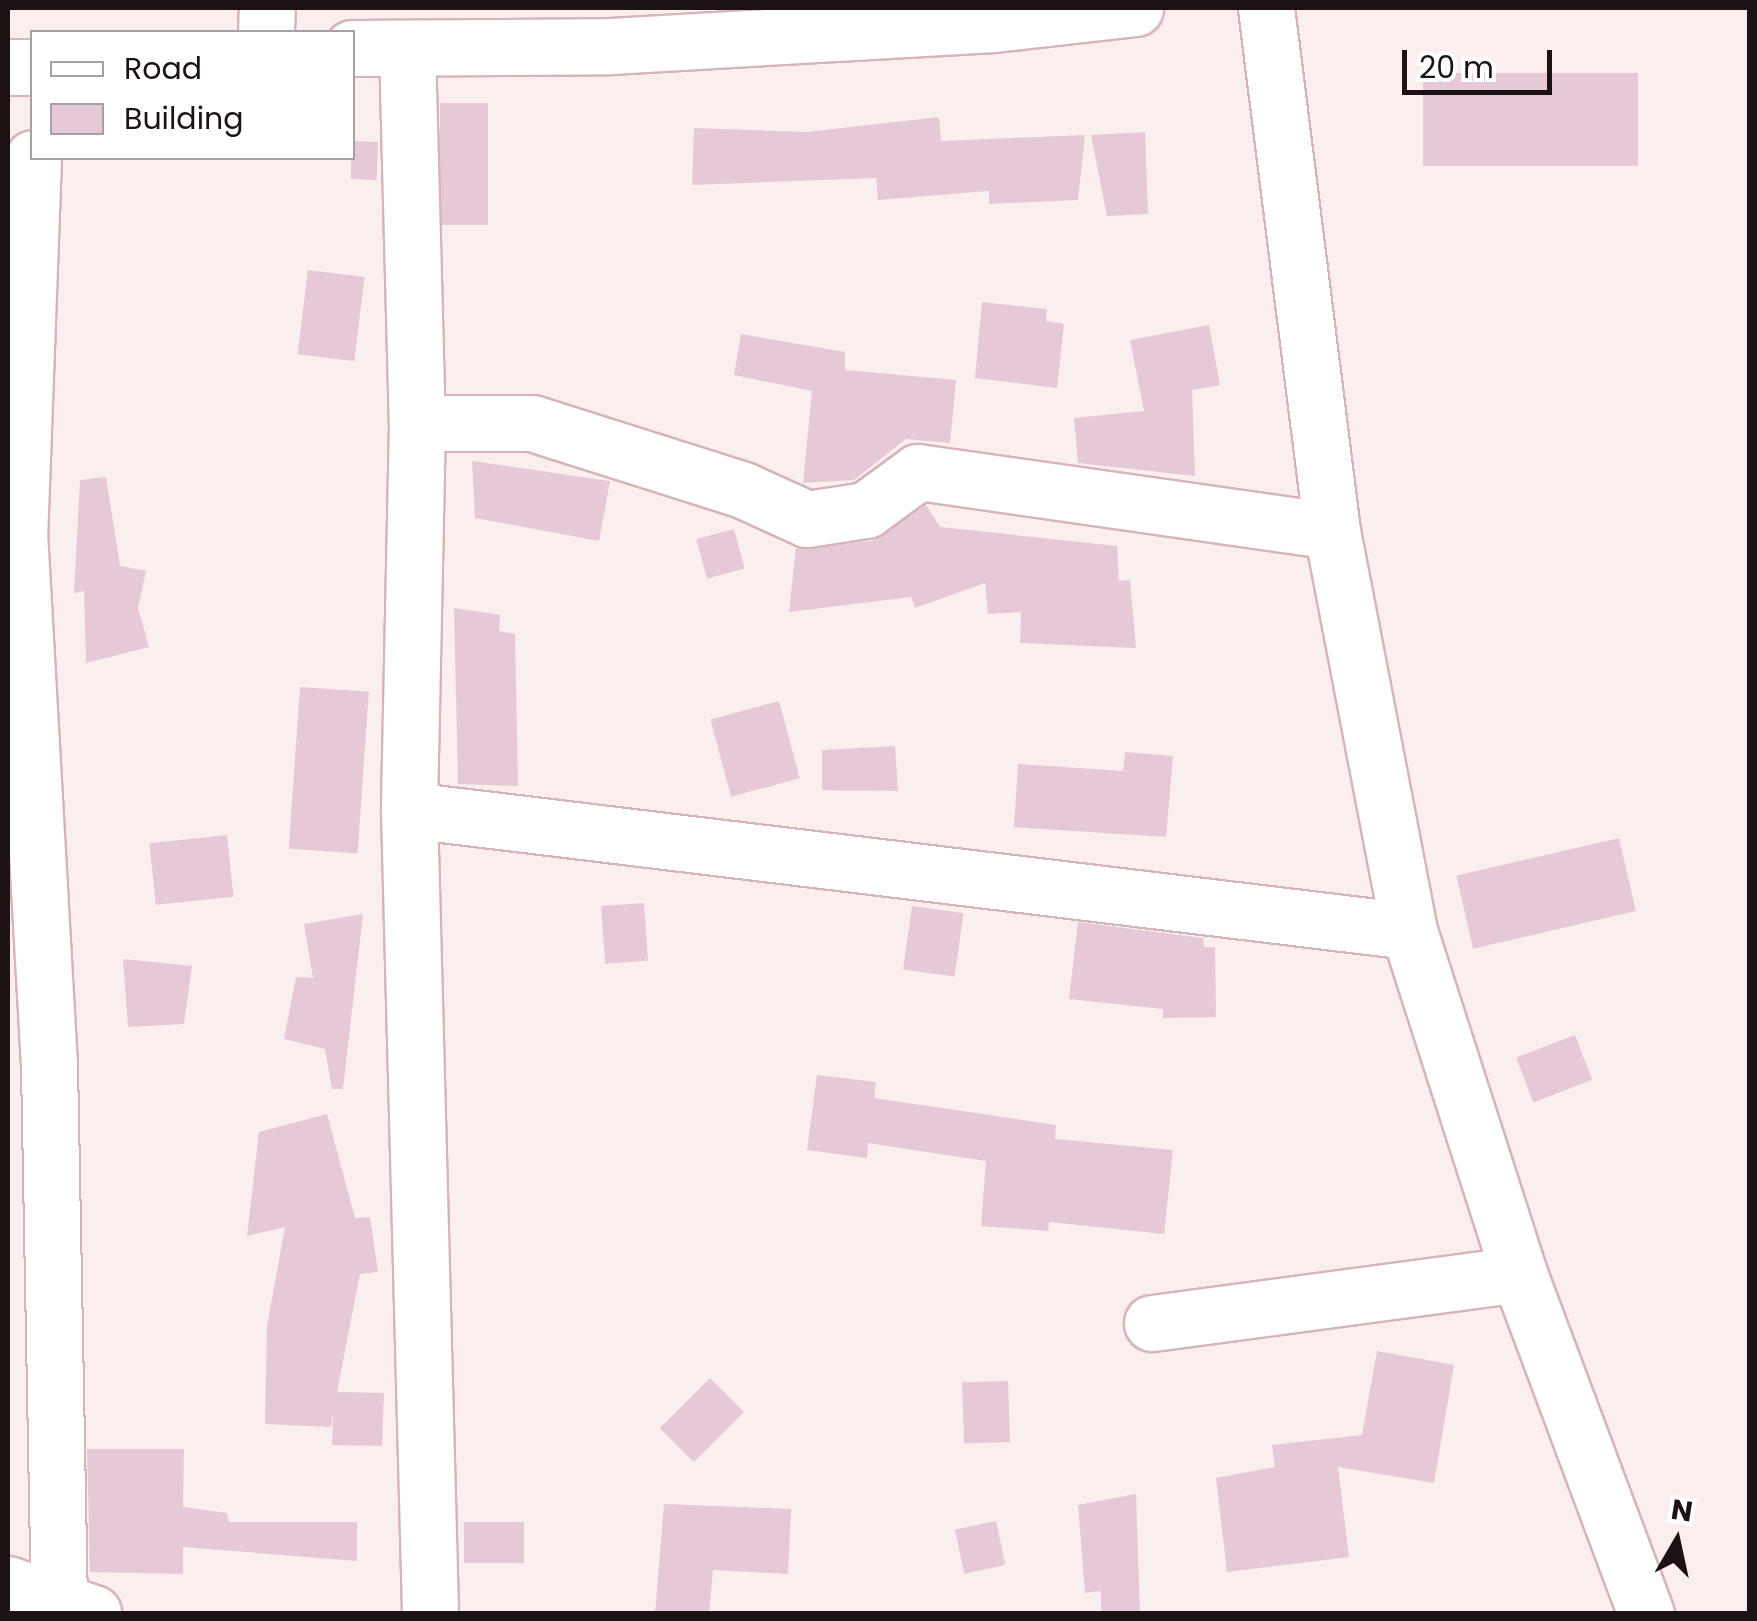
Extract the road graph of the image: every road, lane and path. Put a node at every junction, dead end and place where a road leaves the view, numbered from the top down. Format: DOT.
graph roads {
  1 [pos="1134,8"];
  2 [pos="1266,8"];
  3 [pos="614,27"];
  4 [pos="355,48"];
  5 [pos="407,48"];
  6 [pos="33,160"];
  7 [pos="416,423"];
  8 [pos="1332,531"];
  9 [pos="409,810"];
  10 [pos="1409,931"];
  11 [pos="1519,1274"];
  12 [pos="1152,1323"];
  13 [pos="8,1584"];
  14 [pos="77,1609"];
  15 [pos="430,1614"];
  16 [pos="1646,1614"];
  1 -- 3 [label="street"];
  2 -- 8 [label="street"];
  3 -- 5 [label="street"];
  4 -- 5 [label="street"];
  5 -- 7 [label="street"];
  6 -- 14 [label="street"];
  7 -- 8 [label="street"];
  7 -- 9 [label="street"];
  8 -- 10 [label="street"];
  9 -- 10 [label="street"];
  9 -- 15 [label="street"];
  10 -- 11 [label="street"];
  11 -- 12 [label="street"];
  11 -- 16 [label="street"];
  13 -- 14 [label="street"];
}
